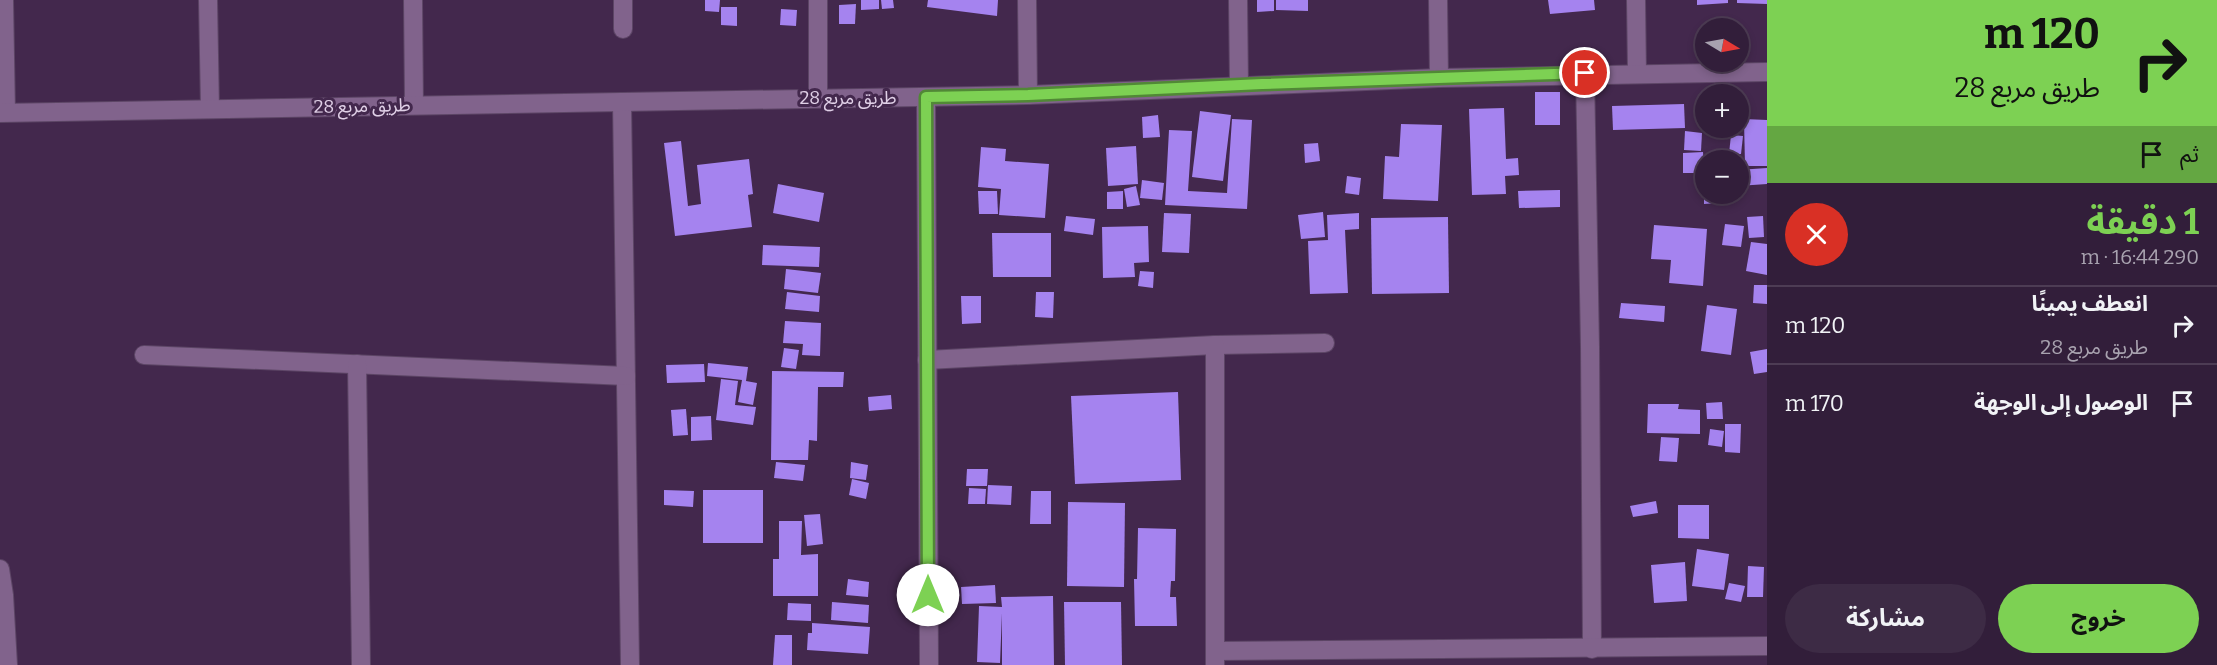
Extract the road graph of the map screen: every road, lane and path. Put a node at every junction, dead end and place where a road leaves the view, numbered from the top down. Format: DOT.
graph roads {
  1 [pos="4,0"];
  2 [pos="208,0"];
  3 [pos="413,0"];
  4 [pos="623,0"];
  5 [pos="818,0"];
  6 [pos="1027,0"];
  7 [pos="1238,0"];
  8 [pos="1438,0"];
  9 [pos="1636,0"];
  10 [pos="623,29"];
  11 [pos="1767,72"];
  12 [pos="1585,73"];
  13 [pos="1637,73"];
  14 [pos="1439,78"];
  15 [pos="1239,85"];
  16 [pos="1028,95"];
  17 [pos="818,97"];
  18 [pos="926,97"];
  19 [pos="622,102"];
  20 [pos="414,105"];
  21 [pos="210,109"];
  22 [pos="3,113"];
  23 [pos="1325,343"];
  24 [pos="1215,345"];
  25 [pos="144,355"];
  26 [pos="927,360"];
  27 [pos="357,364"];
  28 [pos="626,376"];
  29 [pos="0,569"];
  30 [pos="1767,646"];
  31 [pos="1592,649"];
  32 [pos="1215,658"];
  33 [pos="8,665"];
  34 [pos="361,665"];
  35 [pos="630,665"];
  36 [pos="929,665"];
  1 -- 22 [label="street"];
  2 -- 21 [label="street"];
  3 -- 20 [label="street"];
  4 -- 10 [label="street"];
  5 -- 17 [label="street"];
  6 -- 16 [label="street"];
  7 -- 15 [label="street"];
  8 -- 14 [label="street"];
  9 -- 13 [label="street"];
  11 -- 13 [label="street, طريق مربع 28"];
  12 -- 13 [label="street, طريق مربع 28"];
  12 -- 14 [label="street, طريق مربع 28"];
  12 -- 31 [label="street"];
  14 -- 15 [label="street, طريق مربع 28"];
  15 -- 16 [label="street, طريق مربع 28"];
  16 -- 18 [label="street, طريق مربع 28"];
  17 -- 18 [label="street, طريق مربع 28"];
  17 -- 19 [label="street, طريق مربع 28"];
  18 -- 26 [label="street"];
  19 -- 20 [label="street, طريق مربع 28"];
  19 -- 28 [label="street"];
  20 -- 21 [label="street, طريق مربع 28"];
  21 -- 22 [label="street, طريق مربع 28"];
  23 -- 24 [label="street"];
  24 -- 26 [label="street"];
  24 -- 32 [label="street"];
  25 -- 27 [label="street"];
  26 -- 36 [label="street"];
  27 -- 28 [label="street"];
  27 -- 34 [label="street"];
  28 -- 35 [label="street"];
  29 -- 33 [label="street"];
  30 -- 31 [label="street"];
  31 -- 32 [label="street"];
}
